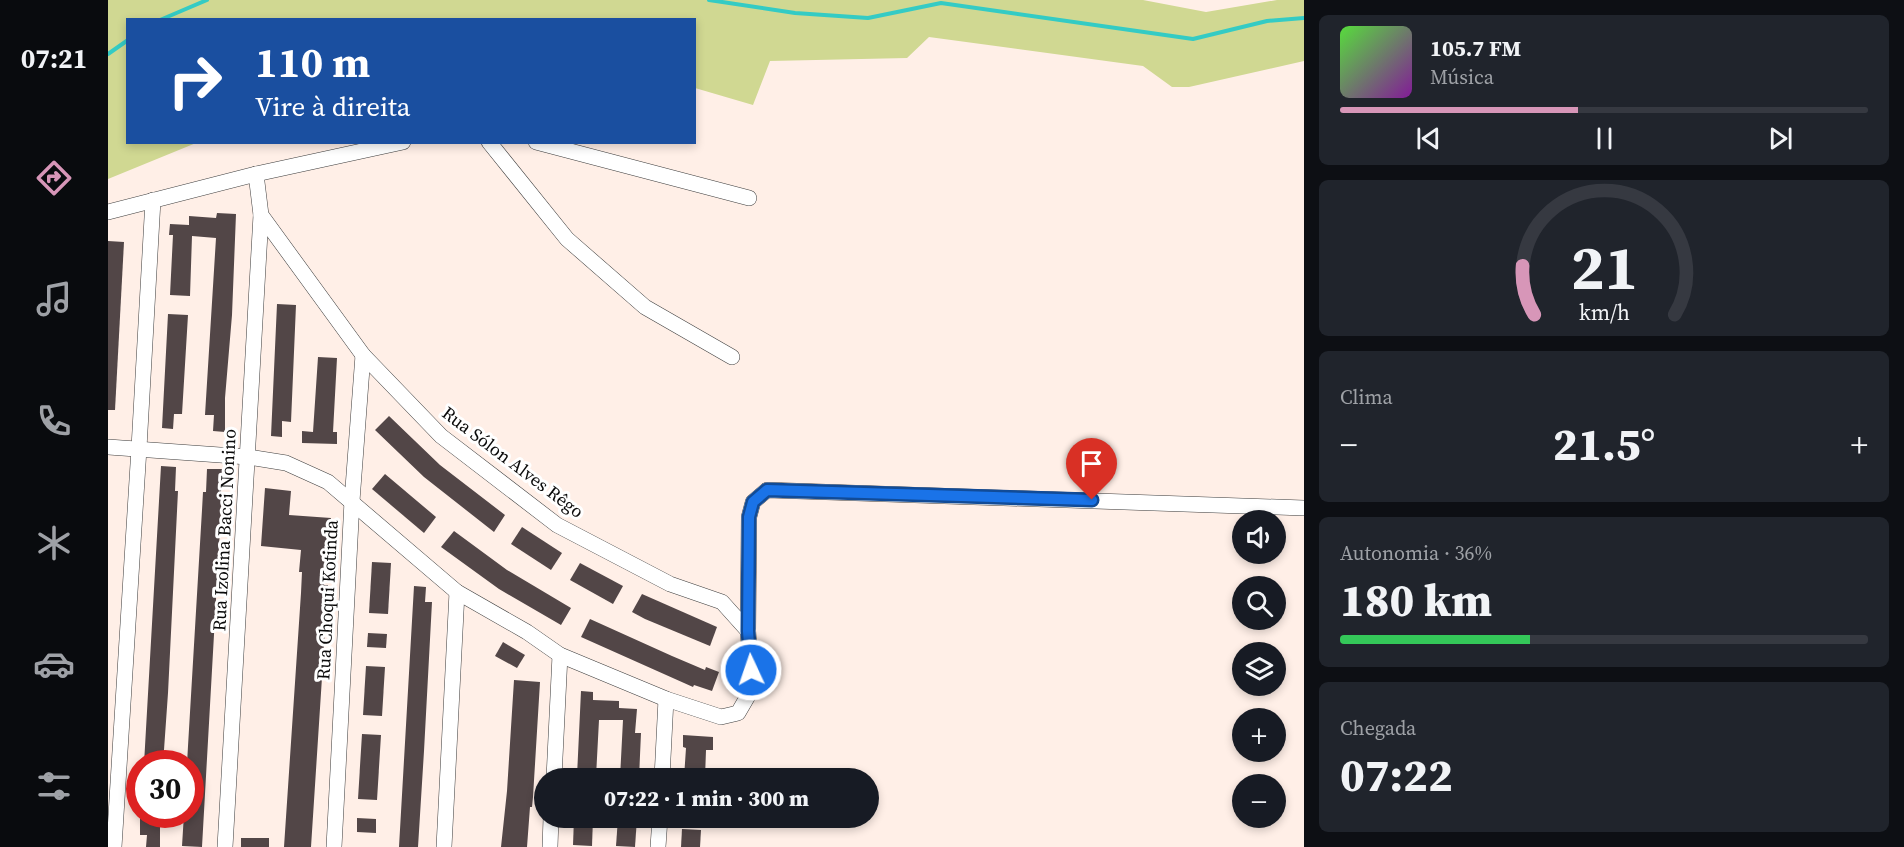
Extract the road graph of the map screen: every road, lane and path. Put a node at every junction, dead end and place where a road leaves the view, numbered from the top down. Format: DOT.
graph roads {
  1 [pos="394,144"];
  2 [pos="491,144"];
  3 [pos="544,144"];
  4 [pos="256,174"];
  5 [pos="749,198"];
  6 [pos="153,200"];
  7 [pos="108,212"];
  8 [pos="261,215"];
  9 [pos="363,355"];
  10 [pos="732,357"];
  11 [pos="108,447"];
  12 [pos="139,448"];
  13 [pos="248,457"];
  14 [pos="352,501"];
  15 [pos="1304,508"];
  16 [pos="457,592"];
  17 [pos="748,631"];
  18 [pos="561,655"];
  19 [pos="666,699"];
  20 [pos="555,768"];
  21 [pos="663,768"];
  22 [pos="551,828"];
  23 [pos="659,828"];
  24 [pos="114,847"];
  25 [pos="225,847"];
  26 [pos="334,847"];
  27 [pos="444,847"];
  28 [pos="550,847"];
  29 [pos="658,847"];
  1 -- 4 [label="street"];
  2 -- 10 [label="street"];
  3 -- 5 [label="street"];
  4 -- 6 [label="street"];
  4 -- 8 [label="street, Rua Sólon Alves Rêgo"];
  6 -- 7 [label="street"];
  6 -- 12 [label="street"];
  8 -- 9 [label="street, Rua Sólon Alves Rêgo"];
  8 -- 13 [label="street, Rua Izolina Bacci Nonino"];
  9 -- 14 [label="street, Rua Choqui Kotinda"];
  9 -- 17 [label="street, Rua Sólon Alves Rêgo"];
  11 -- 12 [label="street"];
  12 -- 13 [label="street"];
  12 -- 24 [label="street"];
  13 -- 14 [label="street"];
  13 -- 25 [label="street, Rua Izolina Bacci Nonino"];
  14 -- 16 [label="street"];
  14 -- 26 [label="street, Rua Choqui Kotinda"];
  15 -- 17 [label="street"];
  16 -- 18 [label="street"];
  16 -- 27 [label="street"];
  17 -- 19 [label="street"];
  18 -- 19 [label="street"];
  18 -- 20 [label="street"];
  19 -- 21 [label="street"];
  22 -- 28 [label="street"];
  23 -- 29 [label="street"];
}
